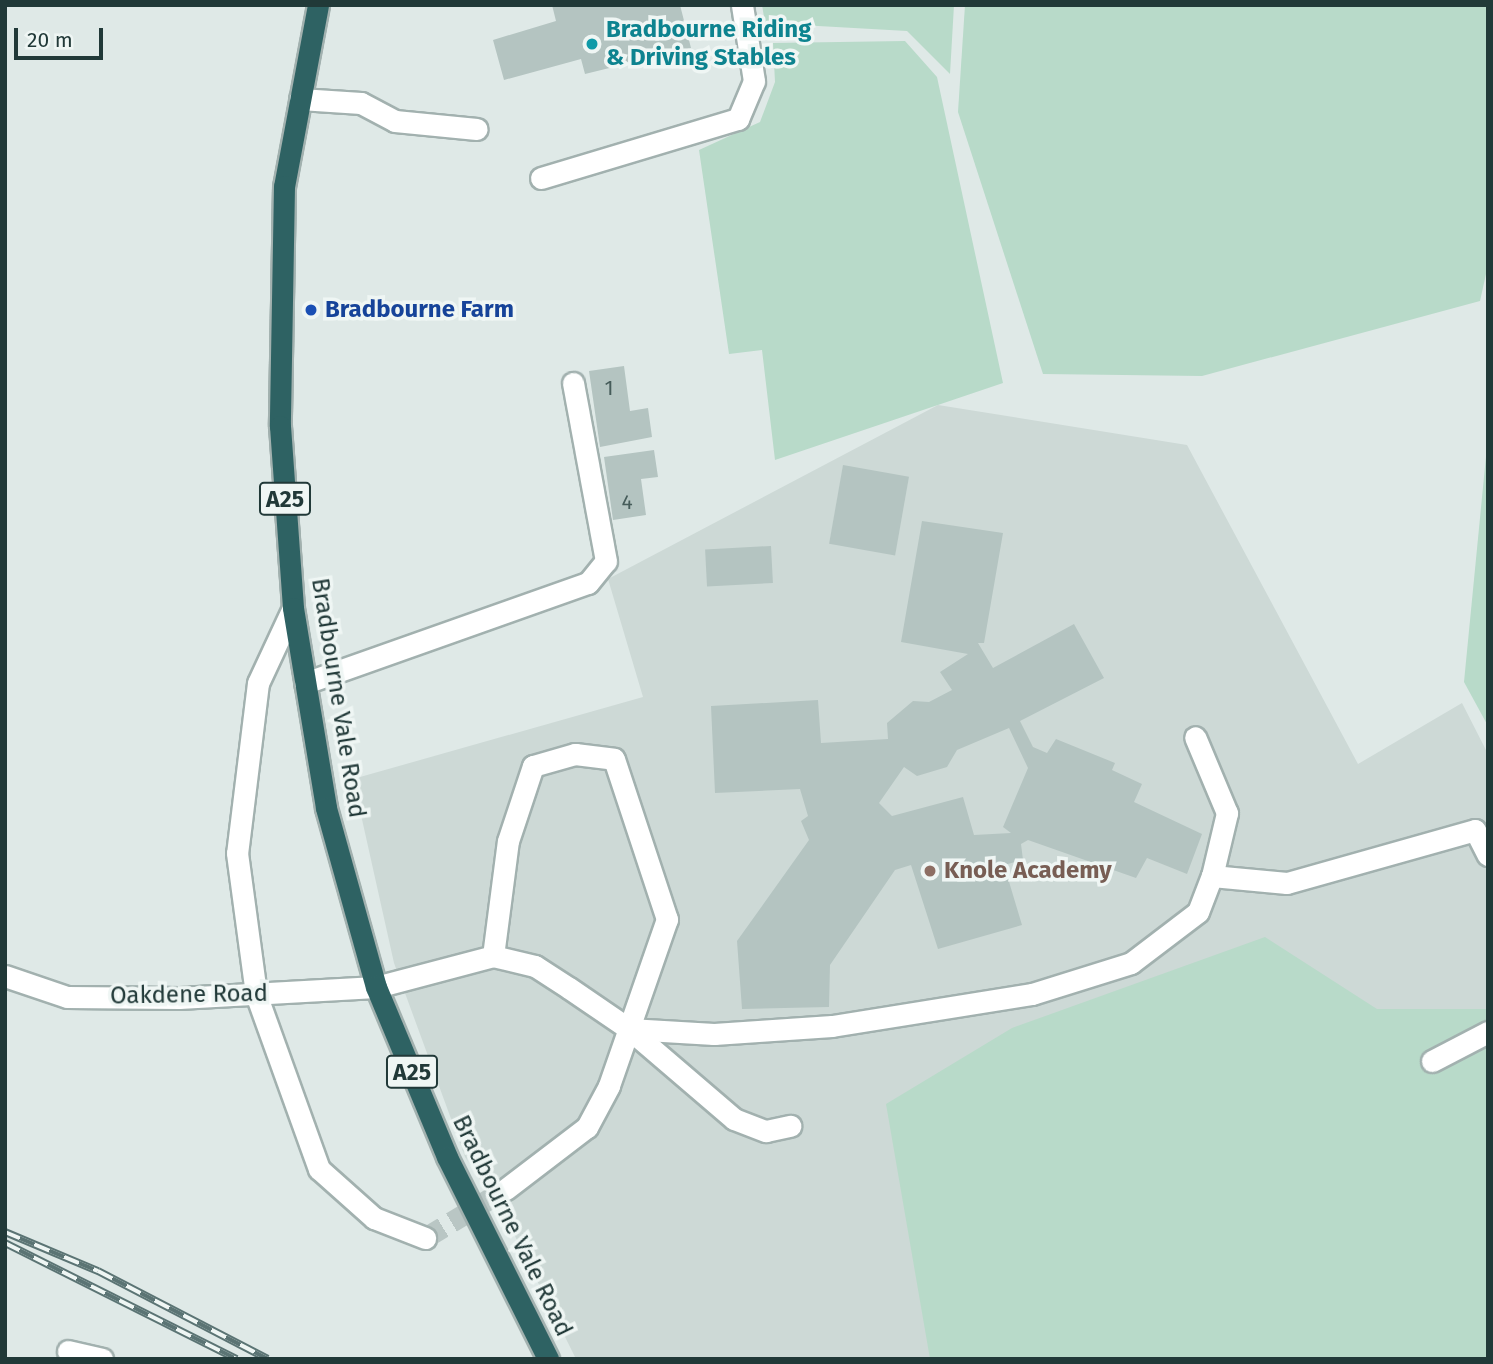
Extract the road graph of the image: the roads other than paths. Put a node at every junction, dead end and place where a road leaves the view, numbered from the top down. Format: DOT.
graph roads {
  1 [pos="318,5"];
  2 [pos="742,5"];
  3 [pos="300,99"];
  4 [pos="477,129"];
  5 [pos="541,178"];
  6 [pos="573,383"];
  7 [pos="293,608"];
  8 [pos="305,682"];
  9 [pos="1195,737"];
  10 [pos="1488,855"];
  11 [pos="1212,876"];
  12 [pos="493,956"];
  13 [pos="5,976"];
  14 [pos="376,987"];
  15 [pos="256,994"];
  16 [pos="629,1029"];
  17 [pos="1488,1032"];
  18 [pos="1432,1061"];
  19 [pos="790,1126"];
  20 [pos="506,1189"];
  21 [pos="425,1238"];
  22 [pos="68,1350"];
  23 [pos="102,1359"];
  24 [pos="548,1359"];
  1 -- 3 [label="highway, Bradbourne Vale Road / A25"];
  2 -- 5 [label="street"];
  3 -- 4 [label="street"];
  3 -- 7 [label="highway, Bradbourne Vale Road / A25"];
  6 -- 8 [label="street"];
  7 -- 8 [label="highway, Bradbourne Vale Road / A25"];
  7 -- 15 [label="street"];
  8 -- 14 [label="highway, Bradbourne Vale Road / A25"];
  9 -- 11 [label="street"];
  10 -- 11 [label="street"];
  11 -- 16 [label="street"];
  12 -- 14 [label="street, Oakdene Road"];
  12 -- 16 [label="street"];
  12 -- 16 [label="street"];
  13 -- 15 [label="street, Oakdene Road"];
  14 -- 15 [label="street, Oakdene Road"];
  14 -- 24 [label="highway, Bradbourne Vale Road / A25"];
  15 -- 21 [label="street"];
  16 -- 19 [label="street"];
  16 -- 20 [label="street"];
  17 -- 18 [label="street"];
  22 -- 23 [label="street"];
}
